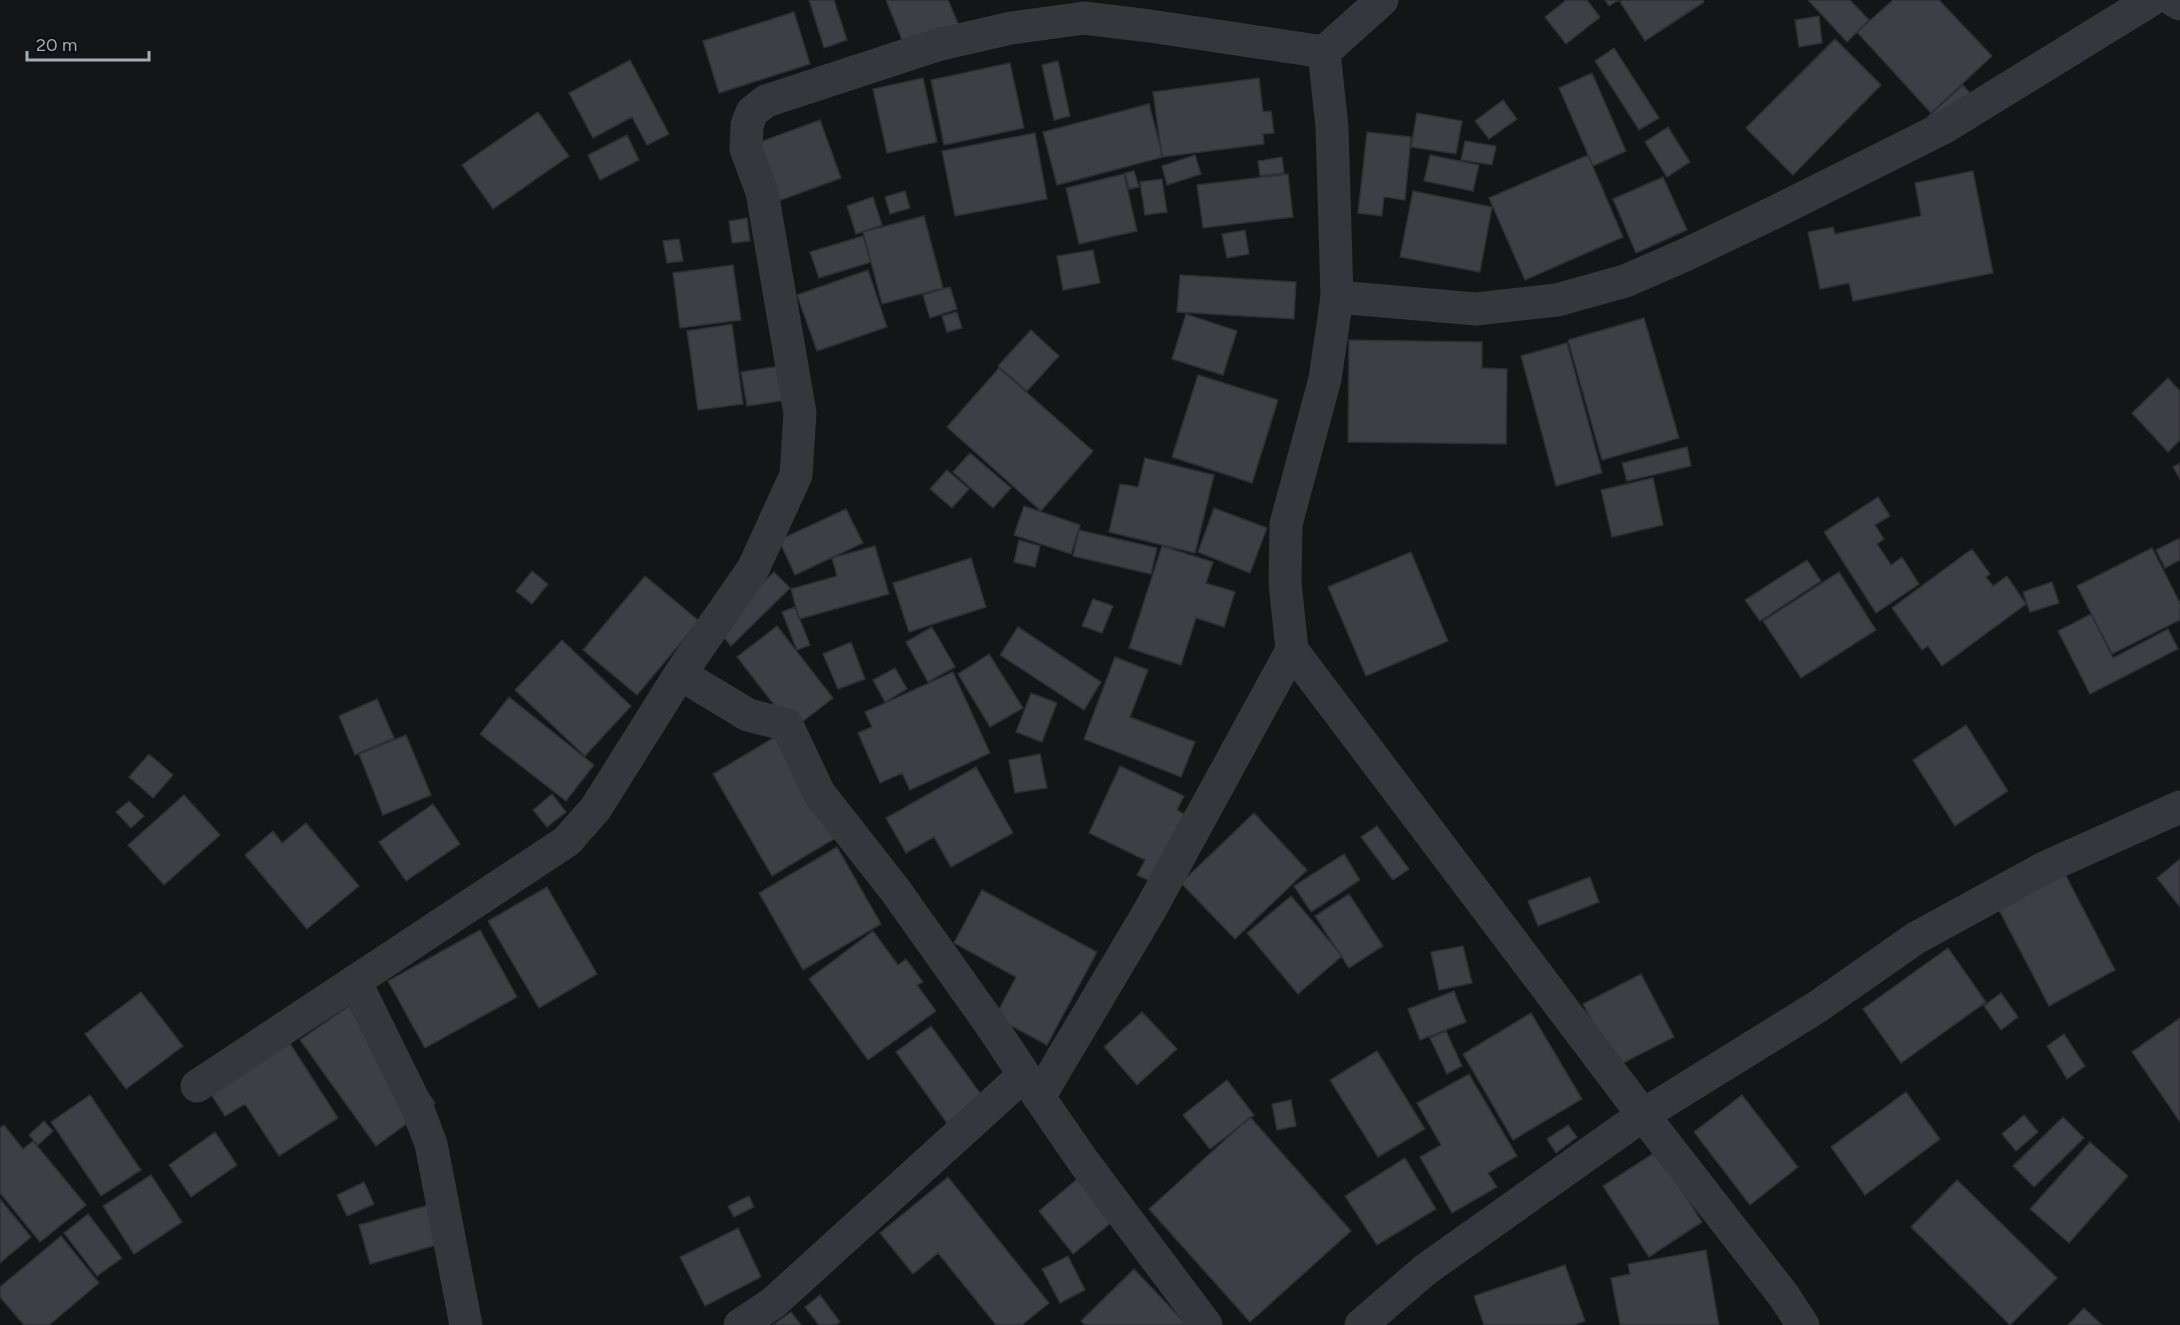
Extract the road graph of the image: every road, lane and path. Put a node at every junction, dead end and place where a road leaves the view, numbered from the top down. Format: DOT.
graph roads {
  1 [pos="1382,0"];
  2 [pos="2151,0"];
  3 [pos="2174,0"];
  4 [pos="2180,4"];
  5 [pos="1086,9"];
  6 [pos="1324,52"];
  7 [pos="1337,297"];
  8 [pos="1292,650"];
  9 [pos="680,674"];
  10 [pos="2180,807"];
  11 [pos="355,981"];
  12 [pos="197,1086"];
  13 [pos="1032,1086"];
  14 [pos="1643,1115"];
  15 [pos="466,1325"];
  16 [pos="740,1325"];
  17 [pos="1206,1325"];
  18 [pos="1361,1325"];
  19 [pos="1803,1325"];
  1 -- 6 [label="street"];
  2 -- 7 [label="street"];
  3 -- 4 [label="street"];
  5 -- 6 [label="street"];
  5 -- 9 [label="street"];
  6 -- 7 [label="street"];
  7 -- 8 [label="street"];
  8 -- 13 [label="street"];
  8 -- 14 [label="street"];
  9 -- 11 [label="street"];
  9 -- 13 [label="street"];
  10 -- 14 [label="street"];
  11 -- 12 [label="street"];
  11 -- 15 [label="street"];
  13 -- 16 [label="street"];
  13 -- 17 [label="street"];
  14 -- 18 [label="street"];
  14 -- 19 [label="street"];
}
